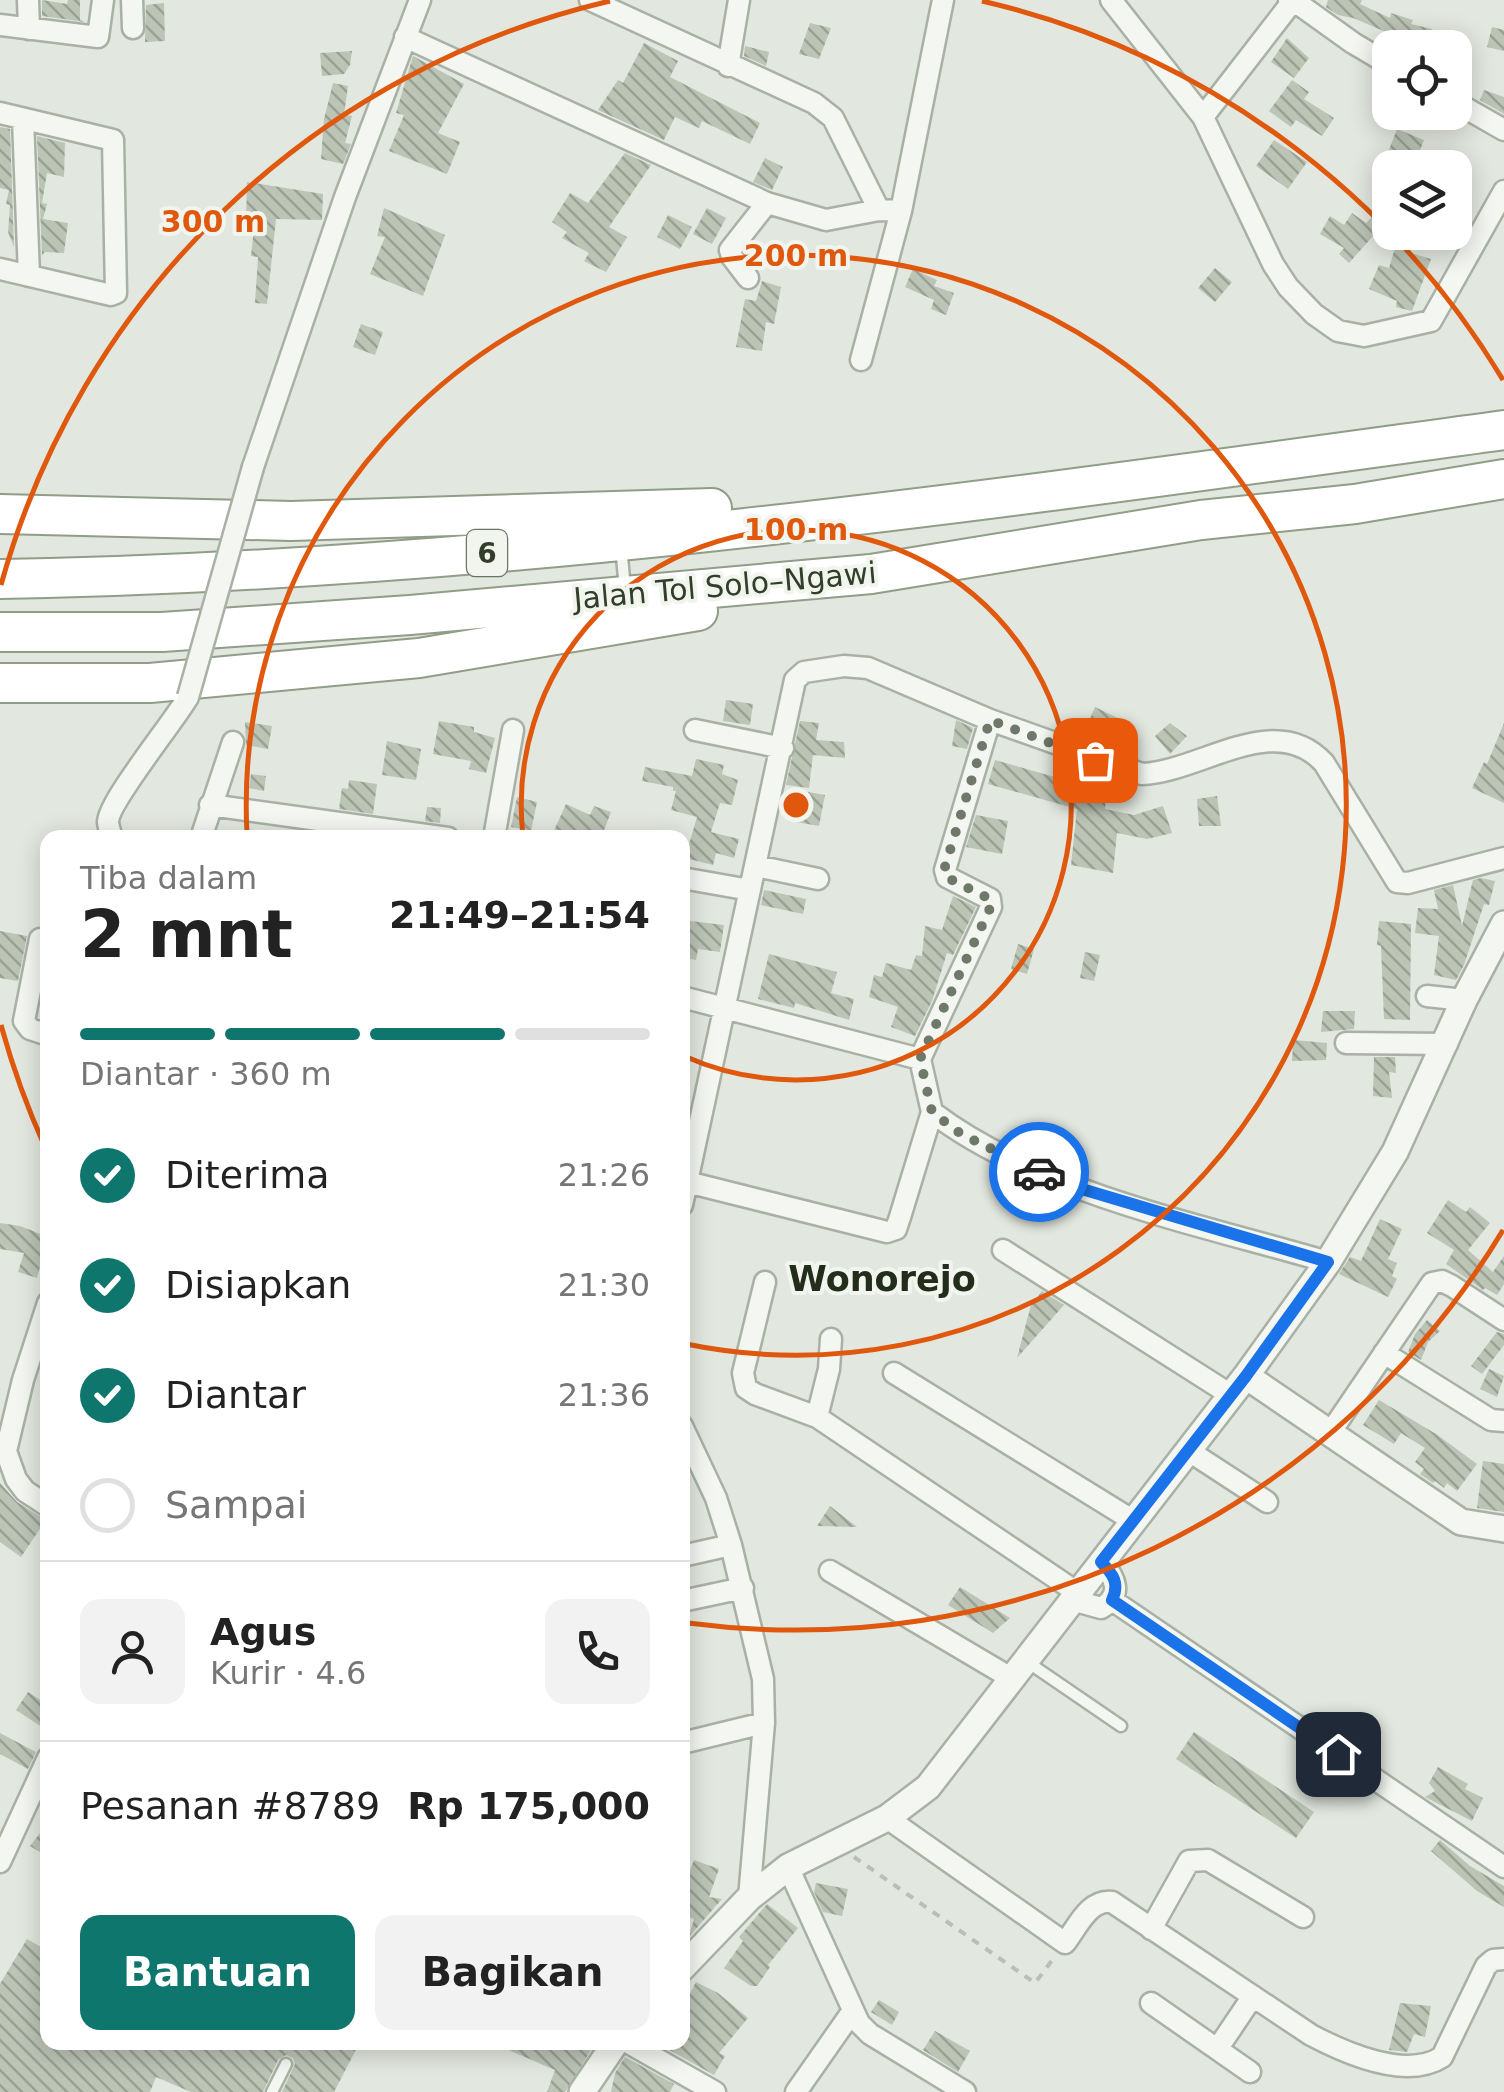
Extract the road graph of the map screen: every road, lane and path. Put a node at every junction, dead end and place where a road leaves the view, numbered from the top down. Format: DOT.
graph roads {
  1 [pos="28,0"];
  2 [pos="103,0"];
  3 [pos="132,0"];
  4 [pos="420,0"];
  5 [pos="590,0"];
  6 [pos="739,0"];
  7 [pos="943,0"];
  8 [pos="1112,0"];
  9 [pos="1291,1"];
  10 [pos="0,26"];
  11 [pos="132,28"];
  12 [pos="28,29"];
  13 [pos="405,37"];
  14 [pos="1372,53"];
  15 [pos="728,66"];
  16 [pos="1472,112"];
  17 [pos="0,113"];
  18 [pos="1203,117"];
  19 [pos="23,119"];
  20 [pos="1504,130"];
  21 [pos="1504,192"];
  22 [pos="767,204"];
  23 [pos="890,210"];
  24 [pos="0,270"];
  25 [pos="30,276"];
  26 [pos="748,278"];
  27 [pos="862,360"];
  28 [pos="1504,430"];
  29 [pos="1504,479"];
  30 [pos="972,502"];
  31 [pos="0,514"];
  32 [pos="620,541"];
  33 [pos="872,574"];
  34 [pos="0,578"];
  35 [pos="626,595"];
  36 [pos="0,632"];
  37 [pos="0,683"];
  38 [pos="990,720"];
  39 [pos="513,730"];
  40 [pos="695,730"];
  41 [pos="233,742"];
  42 [pos="783,748"];
  43 [pos="210,804"];
  44 [pos="110,830"];
  45 [pos="203,830"];
  46 [pos="392,830"];
  47 [pos="495,830"];
  48 [pos="1504,858"];
  49 [pos="756,866"];
  50 [pos="690,879"];
  51 [pos="818,879"];
  52 [pos="750,890"];
  53 [pos="1504,924"];
  54 [pos="40,939"];
  55 [pos="1426,996"];
  56 [pos="690,999"];
  57 [pos="1464,1000"];
  58 [pos="725,1006"];
  59 [pos="40,1032"];
  60 [pos="1346,1043"];
  61 [pos="1446,1044"];
  62 [pos="920,1059"];
  63 [pos="932,1112"];
  64 [pos="690,1168"];
  65 [pos="690,1183"];
  66 [pos="1003,1250"];
  67 [pos="1328,1262"];
  68 [pos="766,1282"];
  69 [pos="1504,1320"];
  70 [pos="40,1328"];
  71 [pos="831,1339"];
  72 [pos="1384,1353"];
  73 [pos="894,1373"];
  74 [pos="1239,1386"];
  75 [pos="1504,1399"];
  76 [pos="817,1417"];
  77 [pos="1497,1420"];
  78 [pos="1330,1433"];
  79 [pos="690,1443"];
  80 [pos="1189,1450"];
  81 [pos="40,1501"];
  82 [pos="1267,1502"];
  83 [pos="1132,1520"];
  84 [pos="1504,1530"];
  85 [pos="731,1545"];
  86 [pos="690,1554"];
  87 [pos="1101,1562"];
  88 [pos="830,1570"];
  89 [pos="743,1588"];
  90 [pos="1075,1596"];
  91 [pos="690,1600"];
  92 [pos="1112,1600"];
  93 [pos="1018,1669"];
  94 [pos="764,1723"];
  95 [pos="1121,1726"];
  96 [pos="690,1740"];
  97 [pos="40,1775"];
  98 [pos="888,1818"];
  99 [pos="838,1845"];
  100 [pos="0,1862"];
  101 [pos="788,1867"];
  102 [pos="1504,1867"];
  103 [pos="749,1898"];
  104 [pos="1303,1917"];
  105 [pos="1150,1929"];
  106 [pos="1065,1943"];
  107 [pos="693,1944"];
  108 [pos="1504,1960"];
  109 [pos="1253,1996"];
  110 [pos="1151,2003"];
  111 [pos="852,2012"];
  112 [pos="1218,2048"];
  113 [pos="611,2050"];
  114 [pos="641,2050"];
  115 [pos="286,2064"];
  116 [pos="1250,2072"];
  117 [pos="953,2088"];
  118 [pos="272,2092"];
  119 [pos="582,2092"];
  120 [pos="715,2092"];
  121 [pos="796,2092"];
  1 -- 12 [label="street"];
  2 -- 12 [label="street"];
  3 -- 11 [label="street"];
  4 -- 13 [label="street"];
  5 -- 15 [label="street"];
  6 -- 15 [label="street"];
  7 -- 23 [label="street"];
  8 -- 18 [label="street"];
  9 -- 14 [label="street"];
  9 -- 18 [label="street"];
  10 -- 12 [label="street"];
  13 -- 22 [label="street"];
  13 -- 44 [label="street, bridge"];
  15 -- 23 [label="street"];
  16 -- 20 [label="street"];
  17 -- 19 [label="street"];
  18 -- 21 [label="street"];
  19 -- 25 [label="street"];
  19 -- 25 [label="street"];
  22 -- 23 [label="street"];
  22 -- 26 [label="street"];
  23 -- 27 [label="street"];
  24 -- 25 [label="street"];
  28 -- 30 [label="highway, Jalan Tol Solo–Ngawi / 6"];
  29 -- 33 [label="highway, Jalan Tol Solo–Ngawi / 6"];
  30 -- 31 [label="highway"];
  30 -- 32 [label="highway, Jalan Tol Solo–Ngawi / 6"];
  32 -- 34 [label="highway, Jalan Tol Solo–Ngawi / 6"];
  32 -- 35 [label="lane"];
  33 -- 35 [label="highway, Jalan Tol Solo–Ngawi / 6"];
  33 -- 37 [label="highway"];
  35 -- 36 [label="highway, Jalan Tol Solo–Ngawi / 6"];
  38 -- 42 [label="street"];
  38 -- 48 [label="street"];
  38 -- 62 [label="street"];
  39 -- 47 [label="street"];
  40 -- 42 [label="street"];
  41 -- 43 [label="street"];
  42 -- 49 [label="street"];
  43 -- 45 [label="street"];
  43 -- 46 [label="street"];
  49 -- 51 [label="street"];
  49 -- 52 [label="street"];
  50 -- 52 [label="street"];
  52 -- 58 [label="street"];
  53 -- 57 [label="street"];
  54 -- 59 [label="street"];
  55 -- 57 [label="street"];
  56 -- 58 [label="street"];
  57 -- 61 [label="street"];
  58 -- 62 [label="street"];
  58 -- 64 [label="street"];
  60 -- 61 [label="street"];
  61 -- 67 [label="street"];
  62 -- 63 [label="street"];
  63 -- 65 [label="street"];
  63 -- 67 [label="street"];
  66 -- 74 [label="street"];
  67 -- 74 [label="street"];
  68 -- 76 [label="street"];
  69 -- 72 [label="street"];
  70 -- 81 [label="street"];
  71 -- 76 [label="street"];
  72 -- 77 [label="street"];
  72 -- 78 [label="street"];
  73 -- 83 [label="street"];
  74 -- 78 [label="street"];
  74 -- 80 [label="street"];
  75 -- 77 [label="street"];
  76 -- 90 [label="street"];
  78 -- 84 [label="street"];
  79 -- 85 [label="street"];
  80 -- 82 [label="street"];
  80 -- 83 [label="street"];
  83 -- 87 [label="street"];
  85 -- 86 [label="street"];
  85 -- 89 [label="street"];
  87 -- 90 [label="street"];
  87 -- 92 [label="street"];
  88 -- 93 [label="street"];
  89 -- 91 [label="street"];
  89 -- 94 [label="street"];
  90 -- 92 [label="street"];
  90 -- 93 [label="street"];
  92 -- 102 [label="street"];
  93 -- 95 [label="lane"];
  93 -- 98 [label="street"];
  94 -- 96 [label="street"];
  94 -- 103 [label="street"];
  97 -- 100 [label="street"];
  98 -- 99 [label="street"];
  98 -- 106 [label="street"];
  99 -- 101 [label="street"];
  99 -- 106 [label="path"];
  101 -- 103 [label="street"];
  101 -- 111 [label="street"];
  103 -- 107 [label="street"];
  104 -- 105 [label="street"];
  105 -- 106 [label="street"];
  105 -- 109 [label="street"];
  108 -- 109 [label="street"];
  109 -- 112 [label="street"];
  110 -- 112 [label="street"];
  111 -- 117 [label="street"];
  111 -- 121 [label="street"];
  112 -- 116 [label="street"];
  113 -- 119 [label="street"];
  114 -- 120 [label="street"];
  115 -- 118 [label="lane"];
}
